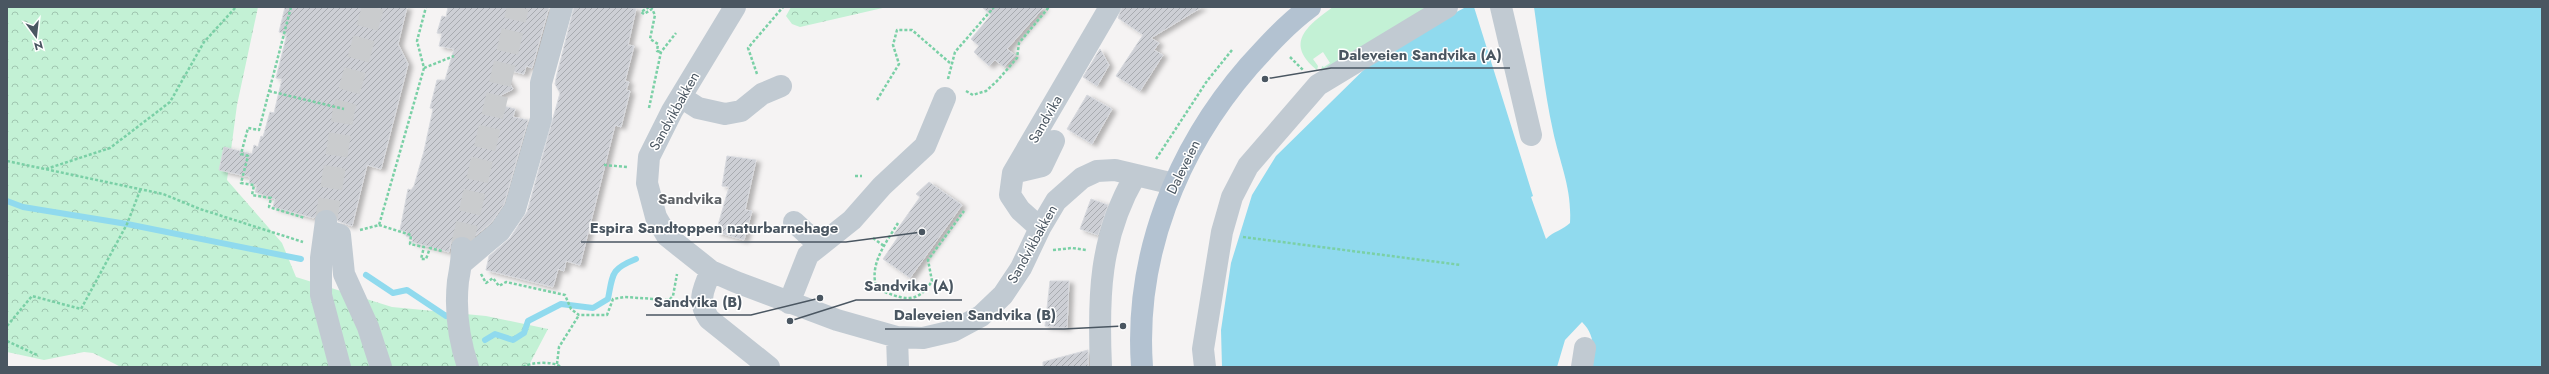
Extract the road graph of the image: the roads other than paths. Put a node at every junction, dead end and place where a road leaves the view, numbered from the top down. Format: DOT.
graph roads {
  1 [pos="562,7"];
  2 [pos="735,7"];
  3 [pos="1110,7"];
  4 [pos="1310,7"];
  5 [pos="1447,7"];
  6 [pos="1501,7"];
  7 [pos="772,90"];
  8 [pos="946,90"];
  9 [pos="681,97"];
  10 [pos="1531,135"];
  11 [pos="1054,141"];
  12 [pos="1013,173"];
  13 [pos="1135,176"];
  14 [pos="1174,184"];
  15 [pos="794,222"];
  16 [pos="1040,228"];
  17 [pos="819,245"];
  18 [pos="711,271"];
  19 [pos="790,303"];
  20 [pos="897,337"];
  21 [pos="340,367"];
  22 [pos="381,367"];
  23 [pos="468,367"];
  24 [pos="768,367"];
  25 [pos="898,367"];
  26 [pos="1101,367"];
  27 [pos="1142,367"];
  28 [pos="1205,367"];
  1 -- 23 [label="street"];
  2 -- 9 [label="street, Sandvikbakken"];
  3 -- 12 [label="street, Sandvika"];
  4 -- 14 [label="main road, Daleveien"];
  5 -- 28 [label="street"];
  6 -- 10 [label="street"];
  7 -- 9 [label="street"];
  8 -- 17 [label="street"];
  9 -- 18 [label="street, Sandvikbakken"];
  11 -- 12 [label="street"];
  12 -- 16 [label="street, Sandvika"];
  13 -- 14 [label="street, Sandvikbakken"];
  13 -- 16 [label="street, Sandvikbakken"];
  13 -- 26 [label="street"];
  14 -- 27 [label="main road, Daleveien"];
  15 -- 17 [label="street"];
  16 -- 20 [label="street, Sandvikbakken"];
  17 -- 19 [label="street"];
  18 -- 19 [label="street, Sandvikbakken"];
  18 -- 24 [label="street"];
  19 -- 20 [label="street, Sandvikbakken"];
  20 -- 25 [label="street"];
  21 -- 22 [label="street"];
}
